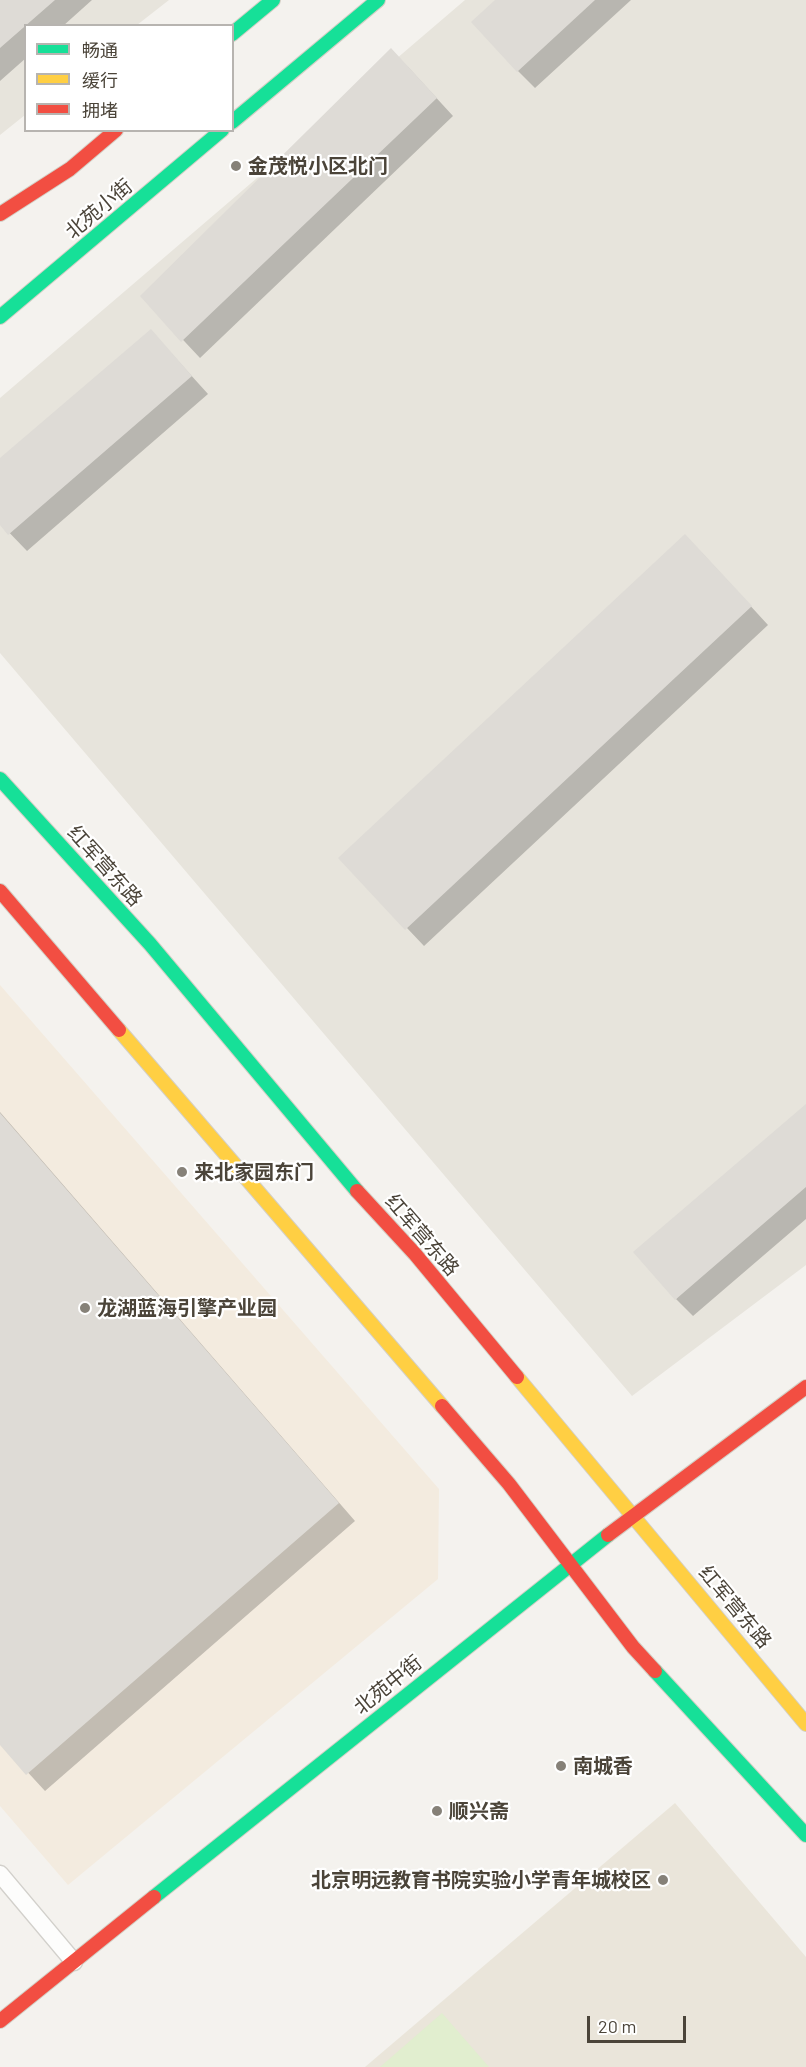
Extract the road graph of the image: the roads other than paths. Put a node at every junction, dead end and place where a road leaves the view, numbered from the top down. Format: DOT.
graph roads {
  1 [pos="273,0"];
  2 [pos="378,0"];
  3 [pos="234,32"];
  4 [pos="234,120"];
  5 [pos="114,132"];
  6 [pos="220,132"];
  7 [pos="0,214"];
  8 [pos="0,317"];
  9 [pos="0,779"];
  10 [pos="0,891"];
  11 [pos="806,1387"];
  12 [pos="634,1516"];
  13 [pos="570,1564"];
  14 [pos="806,1724"];
  15 [pos="806,1835"];
  16 [pos="0,1874"];
  17 [pos="74,1962"];
  18 [pos="0,2021"];
  1 -- 3 [label="street"];
  2 -- 4 [label="street"];
  5 -- 7 [label="street"];
  6 -- 8 [label="street, 北苑小街"];
  9 -- 12 [label="street, 红军营东路"];
  10 -- 13 [label="street"];
  11 -- 12 [label="street, 北苑中街"];
  12 -- 13 [label="street, 北苑中街"];
  12 -- 14 [label="street, 红军营东路"];
  13 -- 15 [label="street"];
  13 -- 17 [label="street, 北苑中街"];
  16 -- 17 [label="lane"];
  17 -- 18 [label="street, 北苑中街"];
}
